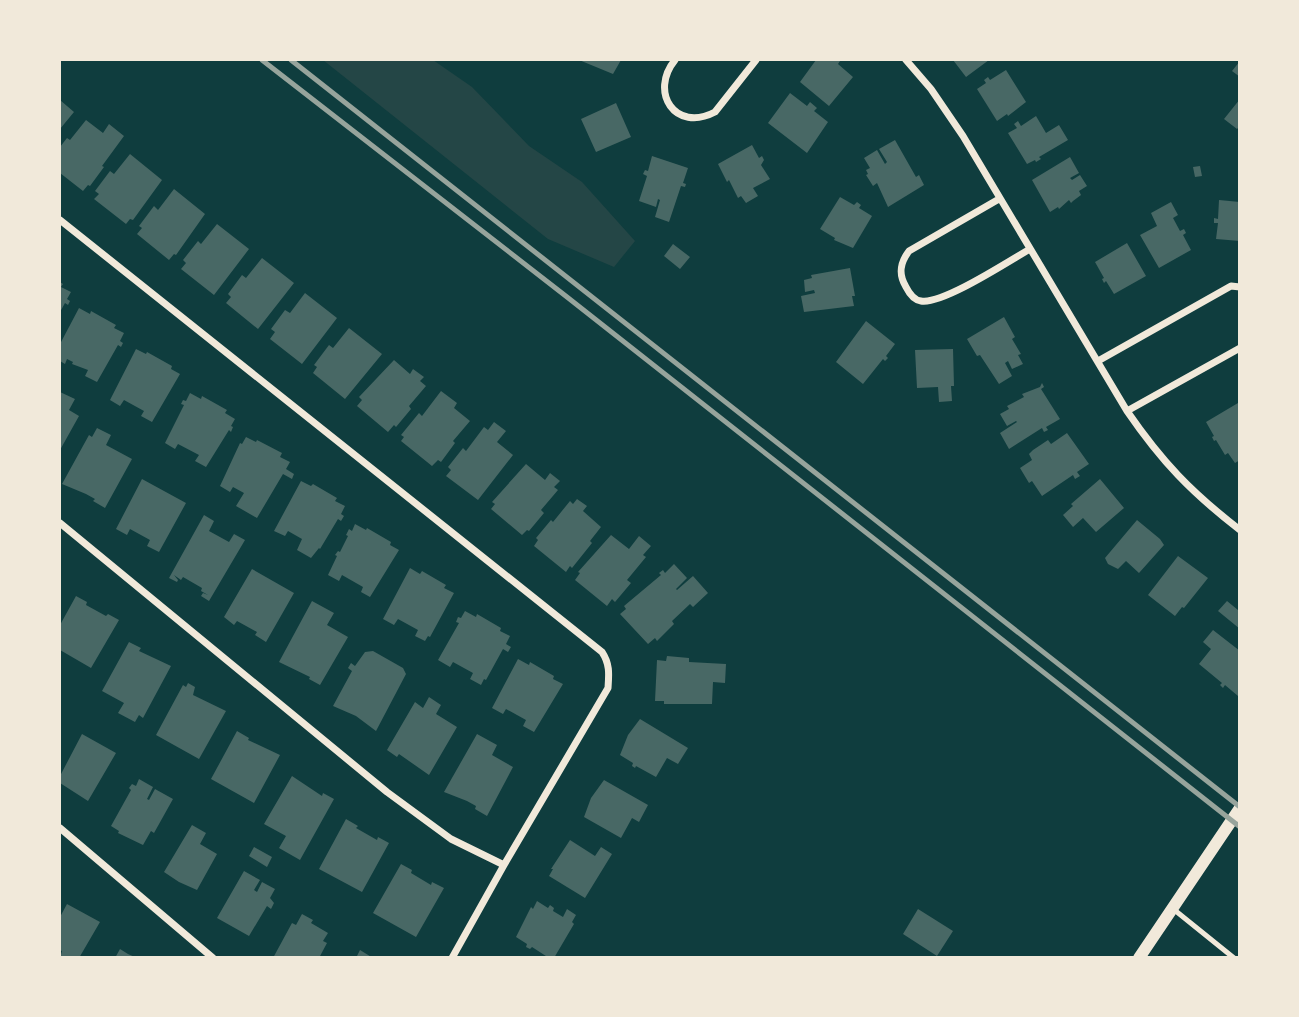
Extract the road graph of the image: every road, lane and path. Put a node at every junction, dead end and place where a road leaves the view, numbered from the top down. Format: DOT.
graph roads {
  1 [pos="675,60"];
  2 [pos="756,60"];
  3 [pos="906,60"];
  4 [pos="999,199"];
  5 [pos="60,220"];
  6 [pos="1030,249"];
  7 [pos="1240,287"];
  8 [pos="1240,348"];
  9 [pos="1098,361"];
  10 [pos="1126,411"];
  11 [pos="60,523"];
  12 [pos="1240,530"];
  13 [pos="1240,808"];
  14 [pos="60,828"];
  15 [pos="503,865"];
  16 [pos="1172,908"];
  17 [pos="213,957"];
  18 [pos="452,957"];
  19 [pos="1139,957"];
  20 [pos="1234,957"];
  1 -- 2 [label="street"];
  3 -- 4 [label="street"];
  4 -- 6 [label="street"];
  4 -- 6 [label="street"];
  5 -- 15 [label="street"];
  6 -- 9 [label="street"];
  7 -- 9 [label="street"];
  8 -- 10 [label="street"];
  9 -- 10 [label="street"];
  10 -- 12 [label="street"];
  11 -- 15 [label="street"];
  13 -- 16 [label="street"];
  14 -- 17 [label="street"];
  15 -- 18 [label="street"];
  16 -- 19 [label="street"];
  16 -- 20 [label="lane"];
}
